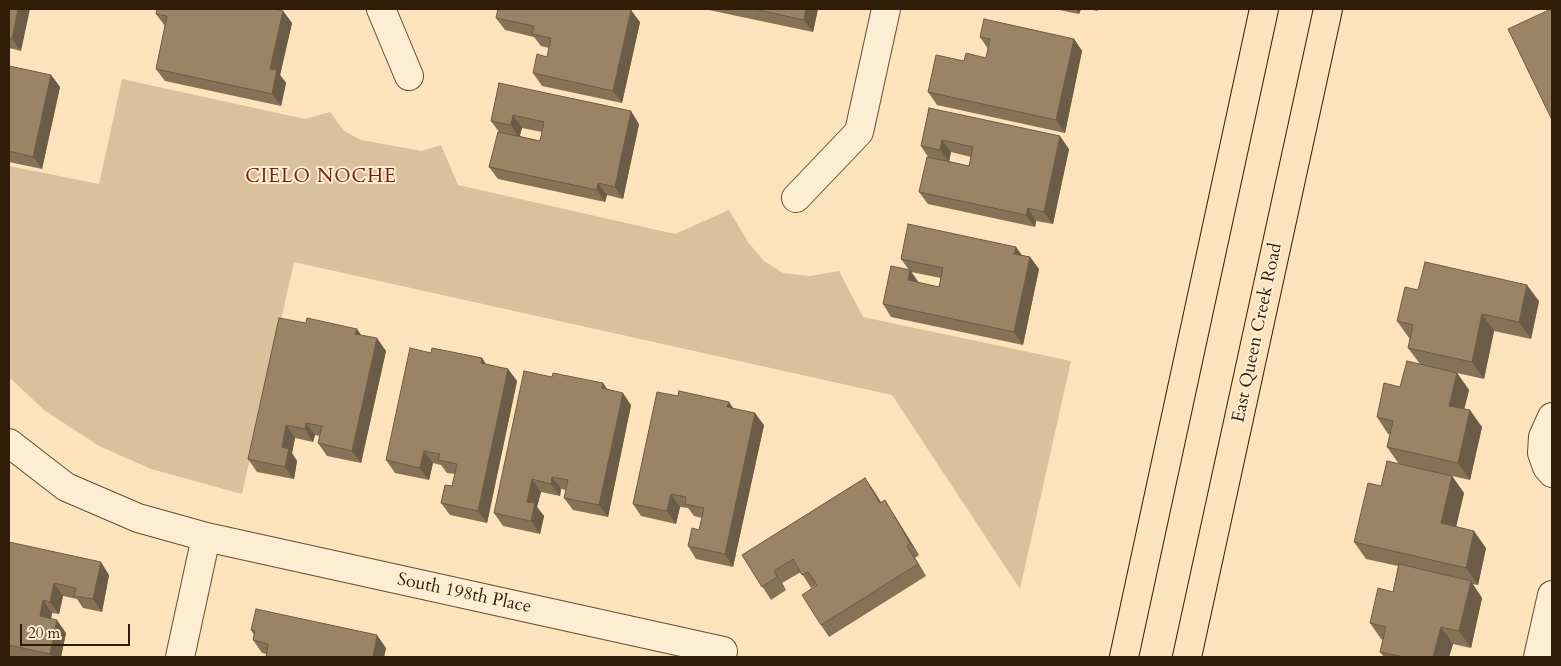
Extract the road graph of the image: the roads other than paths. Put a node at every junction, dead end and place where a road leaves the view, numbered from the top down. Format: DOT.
graph roads {
  1 [pos="381,9"];
  2 [pos="886,9"];
  3 [pos="1264,9"];
  4 [pos="1328,9"];
  5 [pos="409,76"];
  6 [pos="796,198"];
  7 [pos="1552,417"];
  8 [pos="9,443"];
  9 [pos="1552,474"];
  10 [pos="206,537"];
  11 [pos="1552,595"];
  12 [pos="722,654"];
  13 [pos="180,657"];
  14 [pos="1124,657"];
  15 [pos="1187,657"];
  16 [pos="1538,657"];
  1 -- 5 [label="street"];
  2 -- 6 [label="street"];
  3 -- 14 [label="main road"];
  4 -- 15 [label="main road, East Queen Creek Road"];
  7 -- 9 [label="street"];
  8 -- 10 [label="street, South 198th Place"];
  10 -- 12 [label="street, South 198th Place"];
  10 -- 13 [label="street"];
  11 -- 16 [label="street"];
}
